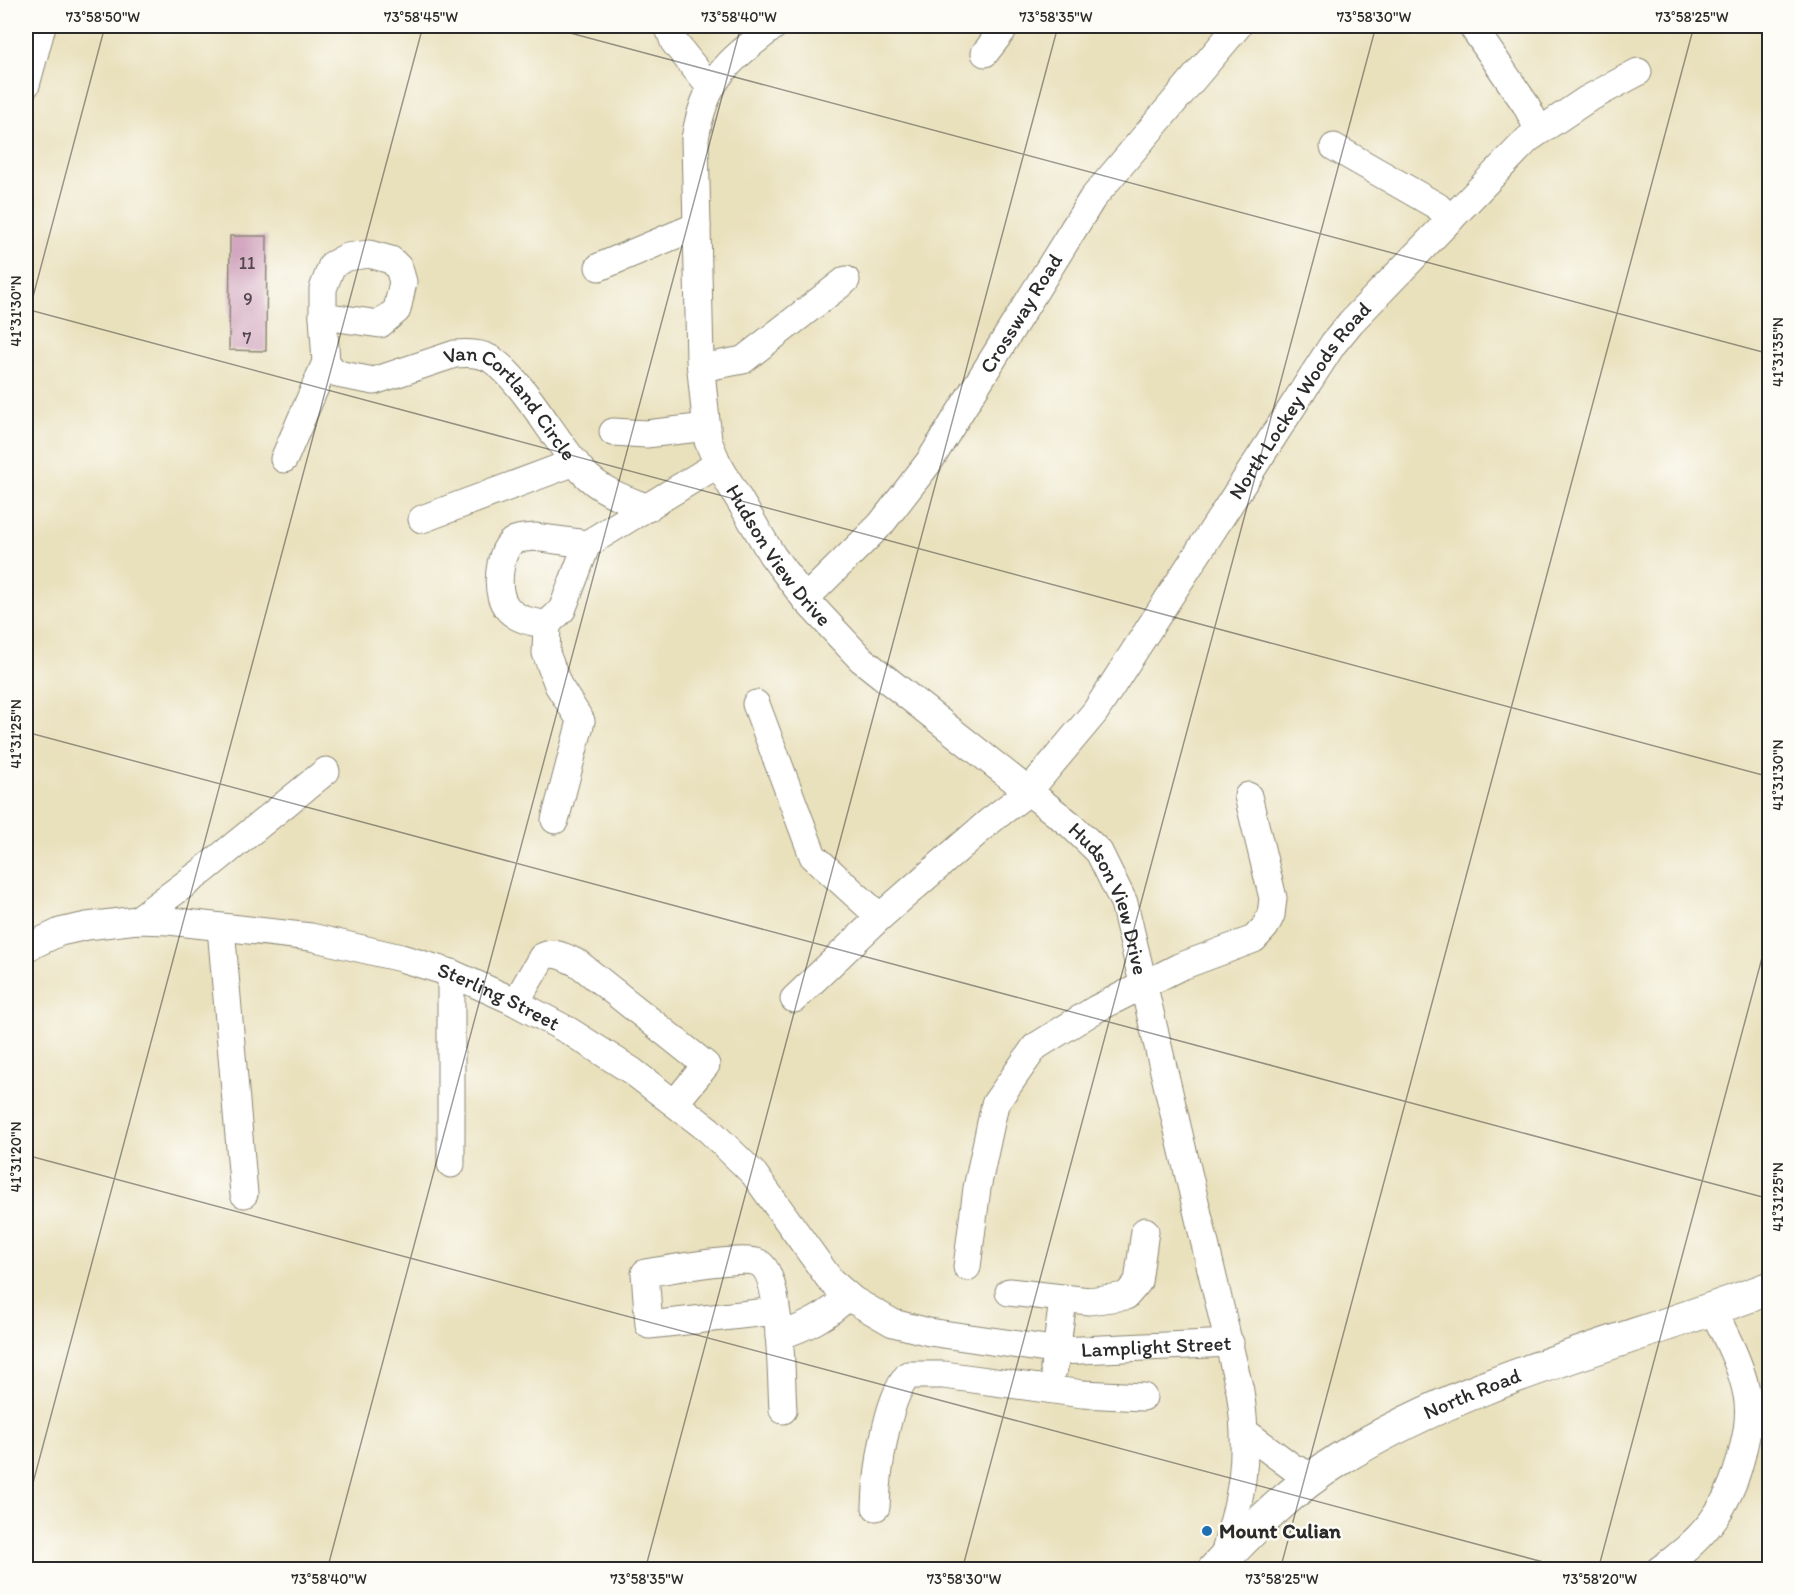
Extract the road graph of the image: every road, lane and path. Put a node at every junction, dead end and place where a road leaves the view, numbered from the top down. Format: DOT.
graph roads {
  1 [pos="668,26"];
  2 [pos="774,26"];
  3 [pos="1006,26"];
  4 [pos="1238,26"];
  5 [pos="1472,26"];
  6 [pos="34,41"];
  7 [pos="985,53"];
  8 [pos="1638,72"];
  9 [pos="26,85"];
  10 [pos="710,87"];
  11 [pos="1539,131"];
  12 [pos="1334,147"];
  13 [pos="1451,219"];
  14 [pos="697,226"];
  15 [pos="599,267"];
  16 [pos="846,280"];
  17 [pos="323,316"];
  18 [pos="326,362"];
  19 [pos="701,368"];
  20 [pos="707,427"];
  21 [pos="613,432"];
  22 [pos="284,459"];
  23 [pos="575,462"];
  24 [pos="718,464"];
  25 [pos="648,508"];
  26 [pos="422,519"];
  27 [pos="587,544"];
  28 [pos="805,599"];
  29 [pos="547,624"];
  30 [pos="756,704"];
  31 [pos="326,771"];
  32 [pos="1028,792"];
  33 [pos="1248,796"];
  34 [pos="555,820"];
  35 [pos="880,917"];
  36 [pos="137,920"];
  37 [pos="222,928"];
  38 [pos="26,948"];
  39 [pos="451,973"];
  40 [pos="1146,986"];
  41 [pos="794,999"];
  42 [pos="516,1002"];
  43 [pos="675,1104"];
  44 [pos="451,1164"];
  45 [pos="244,1194"];
  46 [pos="1145,1231"];
  47 [pos="967,1267"];
  48 [pos="1770,1288"];
  49 [pos="1009,1292"];
  50 [pos="1063,1300"];
  51 [pos="856,1302"];
  52 [pos="1713,1310"];
  53 [pos="778,1324"];
  54 [pos="1230,1343"];
  55 [pos="1057,1351"];
  56 [pos="1050,1389"];
  57 [pos="1143,1397"];
  58 [pos="783,1410"];
  59 [pos="1245,1432"];
  60 [pos="1314,1477"];
  61 [pos="876,1506"];
  62 [pos="1218,1566"];
  63 [pos="1659,1569"];
  1 -- 10 [label="street"];
  2 -- 10 [label="street, Hudson View Drive"];
  3 -- 7 [label="street"];
  4 -- 28 [label="street, Crossway Road"];
  5 -- 11 [label="street"];
  6 -- 9 [label="street"];
  8 -- 11 [label="street, North Lockey Woods Road"];
  10 -- 14 [label="street, Hudson View Drive"];
  11 -- 13 [label="street, North Lockey Woods Road"];
  12 -- 13 [label="street"];
  13 -- 32 [label="street, North Lockey Woods Road"];
  14 -- 15 [label="street"];
  14 -- 19 [label="street, Hudson View Drive"];
  16 -- 19 [label="street"];
  17 -- 18 [label="street"];
  18 -- 22 [label="street"];
  18 -- 23 [label="street, Van Cortland Circle"];
  19 -- 20 [label="street, Hudson View Drive"];
  20 -- 21 [label="street"];
  20 -- 24 [label="street, Hudson View Drive"];
  23 -- 25 [label="street, Van Cortland Circle"];
  23 -- 26 [label="street"];
  24 -- 25 [label="street"];
  24 -- 28 [label="street, Hudson View Drive"];
  25 -- 27 [label="street"];
  27 -- 29 [label="street"];
  27 -- 29 [label="street"];
  28 -- 32 [label="street, Hudson View Drive"];
  29 -- 34 [label="street"];
  30 -- 35 [label="street"];
  31 -- 36 [label="street"];
  32 -- 35 [label="street, North Lockey Woods Road"];
  32 -- 40 [label="street, Hudson View Drive"];
  33 -- 40 [label="street, Hudson View Drive"];
  35 -- 41 [label="street, North Lockey Woods Road"];
  36 -- 37 [label="street, Sterling Street"];
  36 -- 38 [label="street, Sterling Street"];
  37 -- 39 [label="street, Sterling Street"];
  37 -- 45 [label="street"];
  39 -- 42 [label="street, Sterling Street"];
  39 -- 44 [label="street"];
  40 -- 47 [label="street"];
  40 -- 54 [label="street, Hudson View Drive"];
  42 -- 43 [label="street, Sterling Street"];
  42 -- 43 [label="street"];
  43 -- 51 [label="street, Sterling Street"];
  46 -- 50 [label="street"];
  48 -- 52 [label="main road, North Road"];
  49 -- 50 [label="street"];
  50 -- 55 [label="street"];
  51 -- 53 [label="street"];
  51 -- 55 [label="street, Lamplight Street"];
  52 -- 60 [label="main road, North Road"];
  52 -- 63 [label="street"];
  53 -- 53 [label="street"];
  53 -- 58 [label="street"];
  54 -- 55 [label="street, Lamplight Street"];
  54 -- 59 [label="street, Lamplight Street"];
  55 -- 56 [label="street"];
  56 -- 57 [label="street"];
  56 -- 61 [label="street"];
  59 -- 60 [label="street"];
  59 -- 62 [label="street, Lamplight Street"];
  60 -- 62 [label="main road, North Road"];
}
